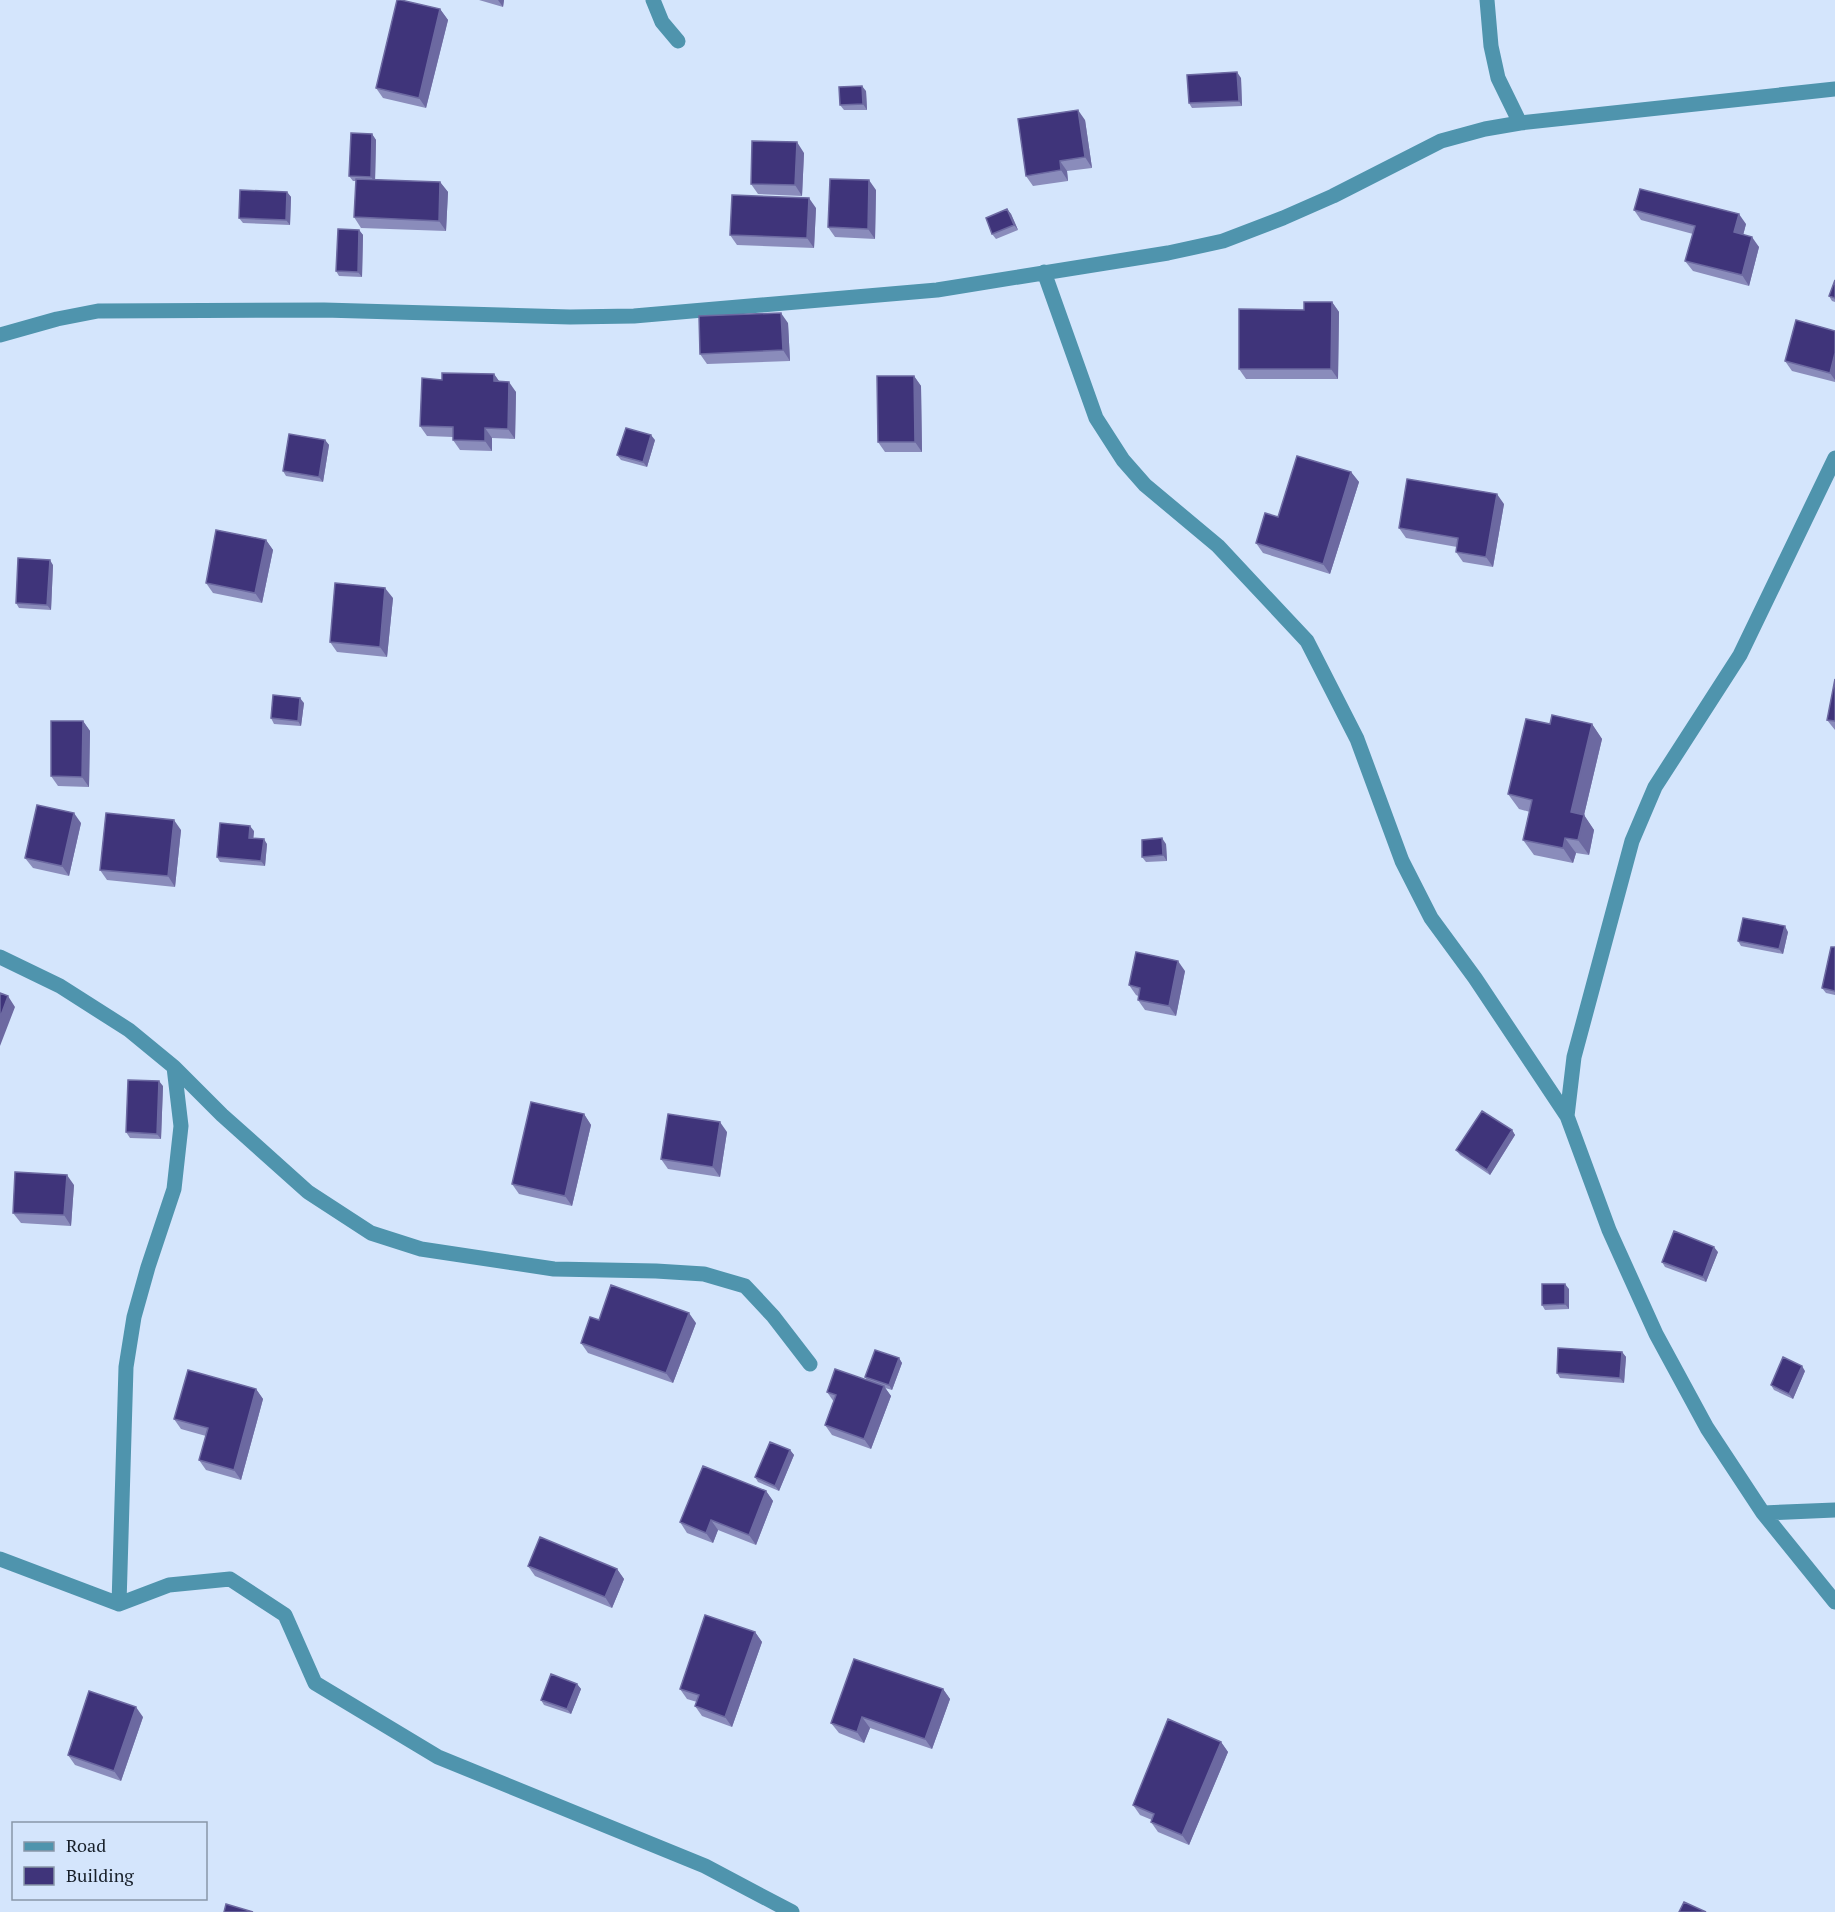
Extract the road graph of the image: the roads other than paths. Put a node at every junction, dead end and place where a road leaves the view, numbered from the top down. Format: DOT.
graph roads {
  1 [pos="654,0"];
  2 [pos="1487,0"];
  3 [pos="678,41"];
  4 [pos="1835,89"];
  5 [pos="1520,123"];
  6 [pos="1044,272"];
  7 [pos="0,335"];
  8 [pos="1835,458"];
  9 [pos="0,957"];
  10 [pos="174,1067"];
  11 [pos="1567,1116"];
  12 [pos="810,1364"];
  13 [pos="1835,1510"];
  14 [pos="1763,1513"];
  15 [pos="0,1559"];
  16 [pos="1835,1602"];
  17 [pos="119,1604"];
  18 [pos="792,1912"];
  1 -- 3 [label="street"];
  2 -- 5 [label="street"];
  4 -- 5 [label="street"];
  5 -- 6 [label="street"];
  6 -- 7 [label="street"];
  6 -- 11 [label="street"];
  8 -- 11 [label="street"];
  9 -- 10 [label="street"];
  10 -- 12 [label="street"];
  10 -- 17 [label="street"];
  11 -- 14 [label="street"];
  13 -- 14 [label="street"];
  14 -- 16 [label="street"];
  15 -- 17 [label="street"];
  17 -- 18 [label="street"];
}
